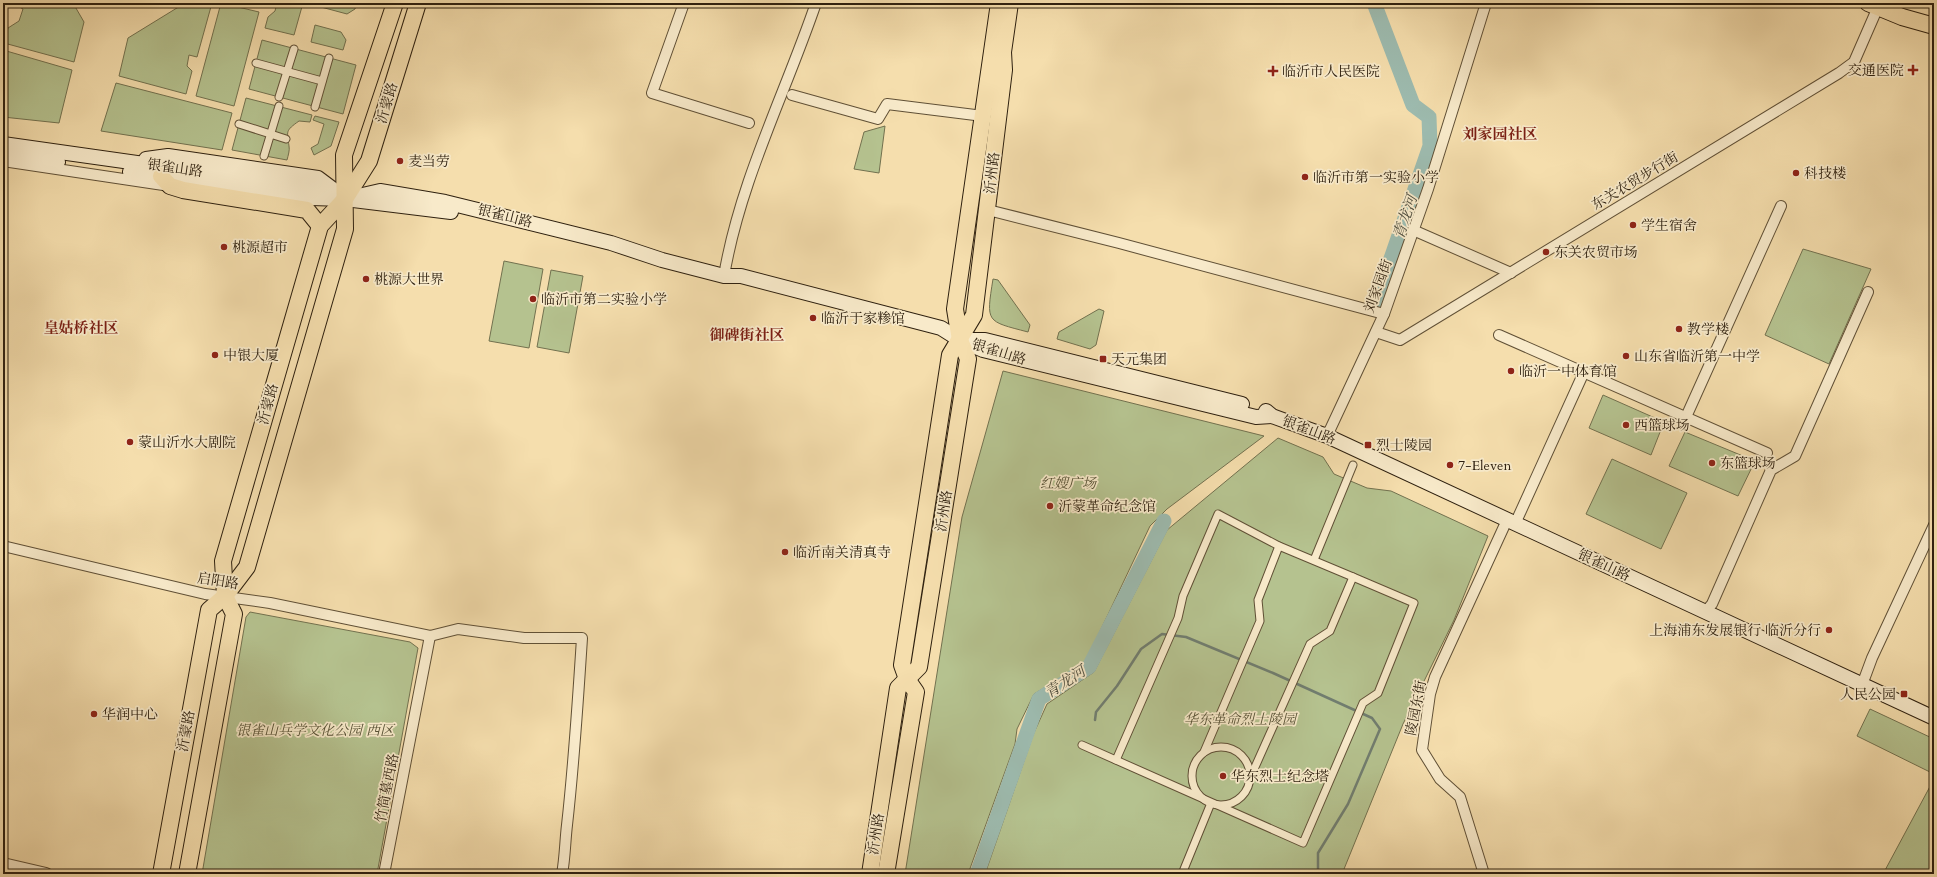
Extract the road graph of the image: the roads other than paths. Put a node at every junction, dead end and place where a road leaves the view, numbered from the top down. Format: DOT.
graph roads {
  1 [pos="394,3"];
  2 [pos="418,3"];
  3 [pos="684,3"];
  4 [pos="816,3"];
  5 [pos="998,3"];
  6 [pos="1010,3"];
  7 [pos="1486,3"];
  8 [pos="1895,3"];
  9 [pos="1873,5"];
  10 [pos="1934,24"];
  11 [pos="294,49"];
  12 [pos="328,58"];
  13 [pos="256,63"];
  14 [pos="287,71"];
  15 [pos="322,81"];
  16 [pos="792,95"];
  17 [pos="279,97"];
  18 [pos="279,106"];
  19 [pos="315,106"];
  20 [pos="983,116"];
  21 [pos="749,123"];
  22 [pos="239,124"];
  23 [pos="271,133"];
  24 [pos="3,137"];
  25 [pos="286,139"];
  26 [pos="3,144"];
  27 [pos="3,154"];
  28 [pos="168,156"];
  29 [pos="264,156"];
  30 [pos="3,161"];
  31 [pos="123,162"];
  32 [pos="166,181"];
  33 [pos="345,198"];
  34 [pos="1781,206"];
  35 [pos="988,210"];
  36 [pos="320,226"];
  37 [pos="1413,230"];
  38 [pos="1511,273"];
  39 [pos="724,276"];
  40 [pos="1868,292"];
  41 [pos="1384,314"];
  42 [pos="1376,332"];
  43 [pos="1499,335"];
  44 [pos="960,340"];
  45 [pos="1584,372"];
  46 [pos="1686,417"];
  47 [pos="1327,436"];
  48 [pos="1767,453"];
  49 [pos="1353,465"];
  50 [pos="1511,522"];
  51 [pos="1934,525"];
  52 [pos="3,546"];
  53 [pos="1279,546"];
  54 [pos="1314,560"];
  55 [pos="1353,577"];
  56 [pos="225,596"];
  57 [pos="1705,612"];
  58 [pos="430,636"];
  59 [pos="908,679"];
  60 [pos="1862,685"];
  61 [pos="1934,718"];
  62 [pos="1082,745"];
  63 [pos="1204,752"];
  64 [pos="1116,760"];
  65 [pos="1251,776"];
  66 [pos="1211,803"];
  67 [pos="3,864"];
  68 [pos="46,874"];
  69 [pos="161,874"];
  70 [pos="187,874"];
  71 [pos="384,874"];
  72 [pos="562,874"];
  73 [pos="870,874"];
  74 [pos="886,874"];
  75 [pos="1182,874"];
  76 [pos="1484,874"];
  1 -- 33 [label="main road, 沂蒙路"];
  2 -- 33 [label="main road, 沂蒙路"];
  3 -- 21 [label="street"];
  4 -- 39 [label="street"];
  5 -- 20 [label="main road, 沂州路"];
  6 -- 35 [label="main road, 沂州路"];
  7 -- 37 [label="street, 刘家园街"];
  8 -- 10 [label="main road"];
  9 -- 10 [label="main road"];
  9 -- 38 [label="street, 东关农贸步行街"];
  11 -- 14 [label="street"];
  12 -- 15 [label="street"];
  13 -- 14 [label="street"];
  14 -- 15 [label="street"];
  14 -- 17 [label="street"];
  15 -- 19 [label="street"];
  16 -- 20 [label="street"];
  18 -- 23 [label="street"];
  20 -- 44 [label="main road, 沂州路"];
  22 -- 23 [label="street"];
  23 -- 25 [label="street"];
  23 -- 29 [label="street"];
  24 -- 28 [label="street"];
  26 -- 31 [label="main road, 银雀山路"];
  27 -- 32 [label="main road, 银雀山路"];
  28 -- 31 [label="main road"];
  28 -- 33 [label="main road"];
  30 -- 32 [label="street"];
  31 -- 33 [label="main road, 银雀山路"];
  32 -- 33 [label="main road, 银雀山路"];
  32 -- 36 [label="main road"];
  33 -- 36 [label="main road, 沂蒙路"];
  33 -- 39 [label="main road, 银雀山路"];
  33 -- 56 [label="main road, 沂蒙路"];
  34 -- 46 [label="street"];
  35 -- 41 [label="street"];
  35 -- 44 [label="main road, 沂州路"];
  36 -- 56 [label="main road, 沂蒙路"];
  37 -- 38 [label="street"];
  37 -- 41 [label="street, 刘家园街"];
  38 -- 42 [label="street, 东关农贸步行街"];
  39 -- 44 [label="main road, 银雀山路"];
  40 -- 57 [label="street"];
  41 -- 42 [label="street, 刘家园街"];
  42 -- 47 [label="street, 刘家园街"];
  43 -- 45 [label="street"];
  44 -- 47 [label="main road, 银雀山路"];
  44 -- 59 [label="main road, 沂州路"];
  45 -- 46 [label="street"];
  45 -- 50 [label="street, 陵园东街"];
  46 -- 48 [label="street"];
  47 -- 50 [label="main road, 银雀山路"];
  49 -- 54 [label="street"];
  50 -- 57 [label="main road, 银雀山路"];
  50 -- 76 [label="street, 陵园东街"];
  51 -- 60 [label="street"];
  52 -- 56 [label="street, 启阳路"];
  53 -- 54 [label="street"];
  53 -- 63 [label="street"];
  53 -- 64 [label="street"];
  54 -- 55 [label="street"];
  55 -- 65 [label="street"];
  55 -- 66 [label="street"];
  56 -- 58 [label="street, 启阳路"];
  56 -- 69 [label="main road, 沂蒙路"];
  56 -- 70 [label="main road, 沂蒙路"];
  57 -- 60 [label="main road, 银雀山路"];
  58 -- 71 [label="street, 竹简墓西路"];
  58 -- 72 [label="street"];
  59 -- 73 [label="main road, 沂州路"];
  59 -- 74 [label="main road, 沂州路"];
  60 -- 61 [label="main road, 银雀山路"];
  62 -- 64 [label="street"];
  63 -- 65 [label="street"];
  63 -- 66 [label="street"];
  64 -- 66 [label="street"];
  65 -- 66 [label="street"];
  66 -- 75 [label="street"];
  67 -- 68 [label="street"];
}
